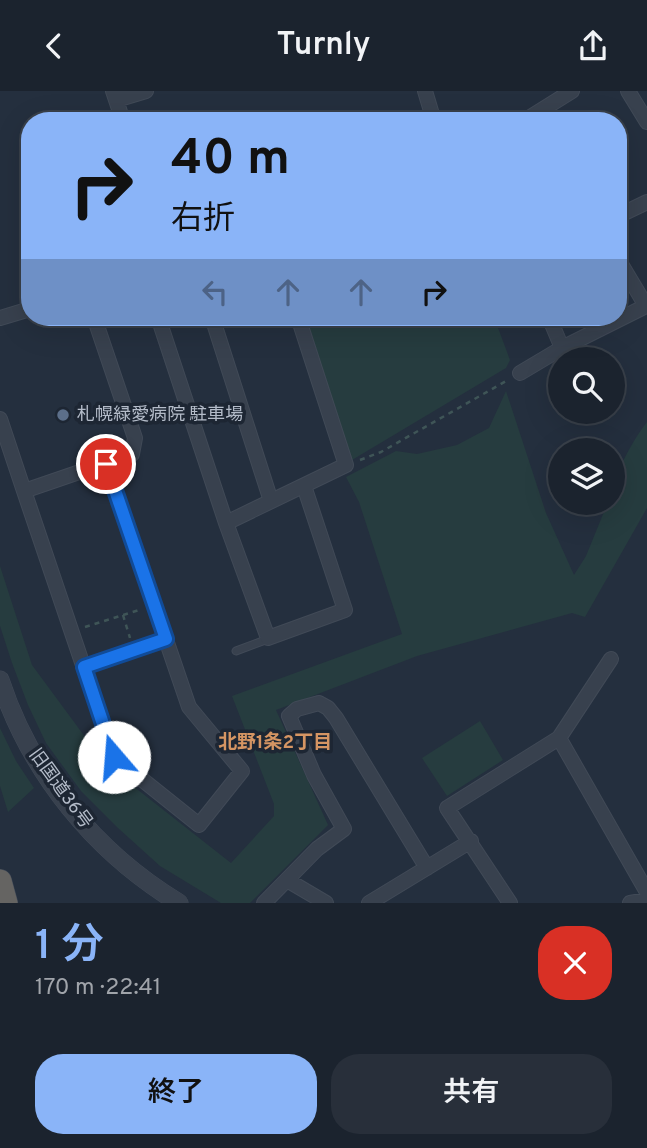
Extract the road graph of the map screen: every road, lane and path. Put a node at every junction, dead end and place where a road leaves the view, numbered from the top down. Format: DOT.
graph roads {
  1 [pos="146,91"];
  2 [pos="425,91"];
  3 [pos="572,91"];
  4 [pos="628,91"];
  5 [pos="114,96"];
  6 [pos="546,107"];
  7 [pos="431,112"];
  8 [pos="538,112"];
  9 [pos="548,112"];
  10 [pos="647,123"];
  11 [pos="647,202"];
  12 [pos="627,212"];
  13 [pos="627,273"];
  14 [pos="21,312"];
  15 [pos="627,316"];
  16 [pos="0,318"];
  17 [pos="97,326"];
  18 [pos="161,326"];
  19 [pos="215,326"];
  20 [pos="301,326"];
  21 [pos="553,326"];
  22 [pos="606,326"];
  23 [pos="562,347"];
  24 [pos="564,347"];
  25 [pos="548,356"];
  26 [pos="520,373"];
  27 [pos="0,419"];
  28 [pos="106,464"];
  29 [pos="346,465"];
  30 [pos="304,486"];
  31 [pos="24,491"];
  32 [pos="271,501"];
  33 [pos="226,523"];
  34 [pos="154,605"];
  35 [pos="123,615"];
  36 [pos="72,631"];
  37 [pos="268,638"];
  38 [pos="166,639"];
  39 [pos="134,650"];
  40 [pos="236,651"];
  41 [pos="611,659"];
  42 [pos="84,667"];
  43 [pos="0,680"];
  44 [pos="559,738"];
  45 [pos="471,841"];
  46 [pos="427,868"];
  47 [pos="287,880"];
  48 [pos="0,881"];
  49 [pos="647,892"];
  50 [pos="647,900"];
  51 [pos="6,903"];
  52 [pos="179,903"];
  53 [pos="264,903"];
  54 [pos="326,903"];
  55 [pos="369,903"];
  56 [pos="510,903"];
  57 [pos="630,903"];
  1 -- 5 [label="street"];
  2 -- 7 [label="street"];
  3 -- 6 [label="street"];
  4 -- 10 [label="street"];
  6 -- 8 [label="street"];
  6 -- 9 [label="street"];
  11 -- 12 [label="street"];
  13 -- 15 [label="street"];
  14 -- 16 [label="street"];
  17 -- 28 [label="street"];
  18 -- 33 [label="street"];
  19 -- 32 [label="street"];
  20 -- 29 [label="street"];
  21 -- 23 [label="street"];
  22 -- 24 [label="street"];
  25 -- 26 [label="street"];
  26 -- 29 [label="path"];
  27 -- 31 [label="street"];
  28 -- 31 [label="street"];
  28 -- 34 [label="street"];
  29 -- 30 [label="street"];
  30 -- 32 [label="street"];
  30 -- 37 [label="street"];
  31 -- 36 [label="street"];
  32 -- 33 [label="street"];
  33 -- 37 [label="street"];
  34 -- 35 [label="path"];
  34 -- 38 [label="street"];
  35 -- 36 [label="path"];
  35 -- 39 [label="path"];
  36 -- 42 [label="street"];
  37 -- 40 [label="lane"];
  38 -- 39 [label="street"];
  38 -- 42 [label="street"];
  39 -- 42 [label="street"];
  41 -- 44 [label="street"];
  43 -- 52 [label="street, 旧国道36号"];
  44 -- 45 [label="street"];
  44 -- 49 [label="street"];
  45 -- 46 [label="street"];
  45 -- 56 [label="street"];
  46 -- 47 [label="street"];
  46 -- 55 [label="street"];
  47 -- 53 [label="street"];
  47 -- 54 [label="street"];
  48 -- 51 [label="highway"];
  50 -- 57 [label="street"];
}
